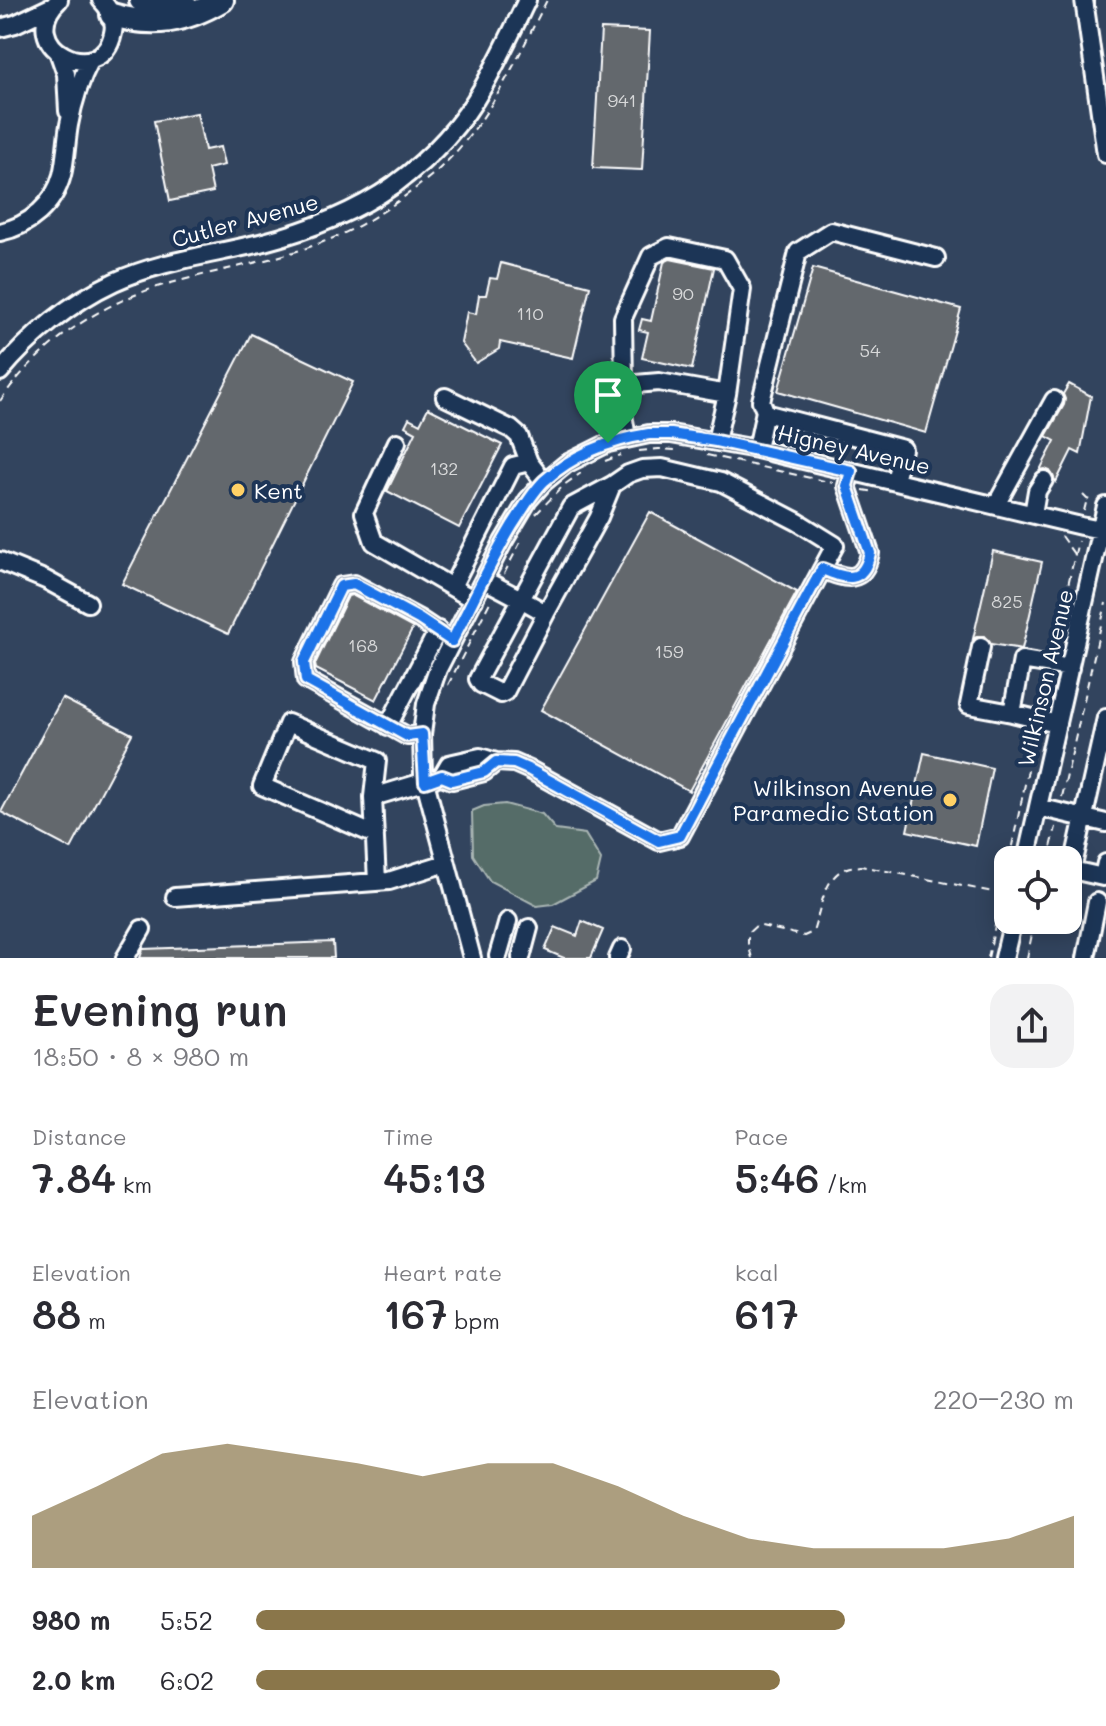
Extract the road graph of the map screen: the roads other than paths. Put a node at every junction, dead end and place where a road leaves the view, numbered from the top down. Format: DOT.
graph roads {
  1 [pos="141,0"];
  2 [pos="527,0"];
  3 [pos="1084,0"];
  4 [pos="56,3"];
  5 [pos="217,3"];
  6 [pos="104,4"];
  7 [pos="8,26"];
  8 [pos="54,48"];
  9 [pos="91,59"];
  10 [pos="69,123"];
  11 [pos="1106,154"];
  12 [pos="0,232"];
  13 [pos="936,258"];
  14 [pos="0,372"];
  15 [pos="624,385"];
  16 [pos="727,394"];
  17 [pos="445,397"];
  18 [pos="1054,400"];
  19 [pos="765,413"];
  20 [pos="627,437"];
  21 [pos="716,441"];
  22 [pos="397,442"];
  23 [pos="757,449"];
  24 [pos="529,462"];
  25 [pos="849,479"];
  26 [pos="1044,480"];
  27 [pos="895,481"];
  28 [pos="544,482"];
  29 [pos="612,485"];
  30 [pos="996,505"];
  31 [pos="1106,506"];
  32 [pos="1033,514"];
  33 [pos="1104,530"];
  34 [pos="0,561"];
  35 [pos="822,569"];
  36 [pos="491,583"];
  37 [pos="452,587"];
  38 [pos="520,599"];
  39 [pos="474,600"];
  40 [pos="88,603"];
  41 [pos="546,613"];
  42 [pos="438,630"];
  43 [pos="452,641"];
  44 [pos="981,647"];
  45 [pos="1070,668"];
  46 [pos="1012,713"];
  47 [pos="1106,718"];
  48 [pos="1057,724"];
  49 [pos="388,726"];
  50 [pos="422,734"];
  51 [pos="425,782"];
  52 [pos="373,797"];
  53 [pos="1038,807"];
  54 [pos="1083,818"];
  55 [pos="1106,823"];
  56 [pos="375,835"];
  57 [pos="1029,846"];
  58 [pos="446,863"];
  59 [pos="1106,863"];
  60 [pos="377,882"];
  61 [pos="175,897"];
  62 [pos="1097,902"];
  63 [pos="508,921"];
  64 [pos="529,928"];
  65 [pos="142,929"];
  66 [pos="1010,934"];
  67 [pos="472,957"];
  68 [pos="501,957"];
  69 [pos="125,958"];
  70 [pos="521,958"];
  71 [pos="1004,958"];
  72 [pos="1086,958"];
  1 -- 5 [label="main road"];
  2 -- 14 [label="street, Cutler Avenue"];
  3 -- 11 [label="street"];
  4 -- 7 [label="street"];
  4 -- 8 [label="street"];
  5 -- 6 [label="main road"];
  6 -- 9 [label="street"];
  7 -- 8 [label="street"];
  8 -- 9 [label="street"];
  8 -- 10 [label="street"];
  9 -- 10 [label="street"];
  10 -- 12 [label="street"];
  13 -- 19 [label="street"];
  15 -- 16 [label="street"];
  15 -- 16 [label="street"];
  15 -- 20 [label="street"];
  16 -- 21 [label="street"];
  17 -- 24 [label="street"];
  18 -- 30 [label="street"];
  19 -- 23 [label="street"];
  19 -- 27 [label="street"];
  20 -- 21 [label="street, Higney Avenue"];
  20 -- 28 [label="street, Higney Avenue"];
  21 -- 23 [label="street, Higney Avenue"];
  22 -- 37 [label="street"];
  23 -- 25 [label="street, Higney Avenue"];
  24 -- 28 [label="street"];
  24 -- 37 [label="street"];
  25 -- 27 [label="street, Higney Avenue"];
  25 -- 35 [label="street"];
  26 -- 32 [label="street"];
  27 -- 30 [label="street, Higney Avenue"];
  28 -- 36 [label="street, Higney Avenue"];
  29 -- 35 [label="street"];
  29 -- 38 [label="street"];
  29 -- 41 [label="street"];
  30 -- 32 [label="street, Higney Avenue"];
  31 -- 33 [label="street, Wilkinson Avenue"];
  32 -- 33 [label="street, Higney Avenue"];
  33 -- 45 [label="street, Wilkinson Avenue"];
  34 -- 40 [label="street"];
  35 -- 51 [label="street"];
  36 -- 38 [label="street"];
  36 -- 39 [label="street, Higney Avenue"];
  37 -- 39 [label="street"];
  38 -- 41 [label="street"];
  38 -- 41 [label="street"];
  39 -- 43 [label="street, Higney Avenue"];
  42 -- 43 [label="street"];
  42 -- 49 [label="street"];
  42 -- 49 [label="street"];
  43 -- 50 [label="street, Higney Avenue"];
  44 -- 46 [label="street"];
  45 -- 46 [label="street"];
  45 -- 48 [label="street, Wilkinson Avenue"];
  46 -- 48 [label="street"];
  47 -- 54 [label="street"];
  48 -- 53 [label="street, Wilkinson Avenue"];
  49 -- 50 [label="street"];
  50 -- 51 [label="street, Higney Avenue"];
  51 -- 52 [label="street"];
  51 -- 58 [label="street, Higney Avenue"];
  52 -- 56 [label="street"];
  52 -- 56 [label="street"];
  53 -- 54 [label="street"];
  53 -- 57 [label="street, Wilkinson Avenue"];
  54 -- 55 [label="street"];
  54 -- 59 [label="street"];
  56 -- 60 [label="street"];
  58 -- 60 [label="street"];
  58 -- 67 [label="street, Higney Avenue"];
  60 -- 61 [label="street"];
  62 -- 72 [label="street"];
  63 -- 68 [label="street"];
  64 -- 70 [label="street"];
  65 -- 69 [label="street"];
  66 -- 71 [label="street"];
  67 -- 68 [label="street"];
}
